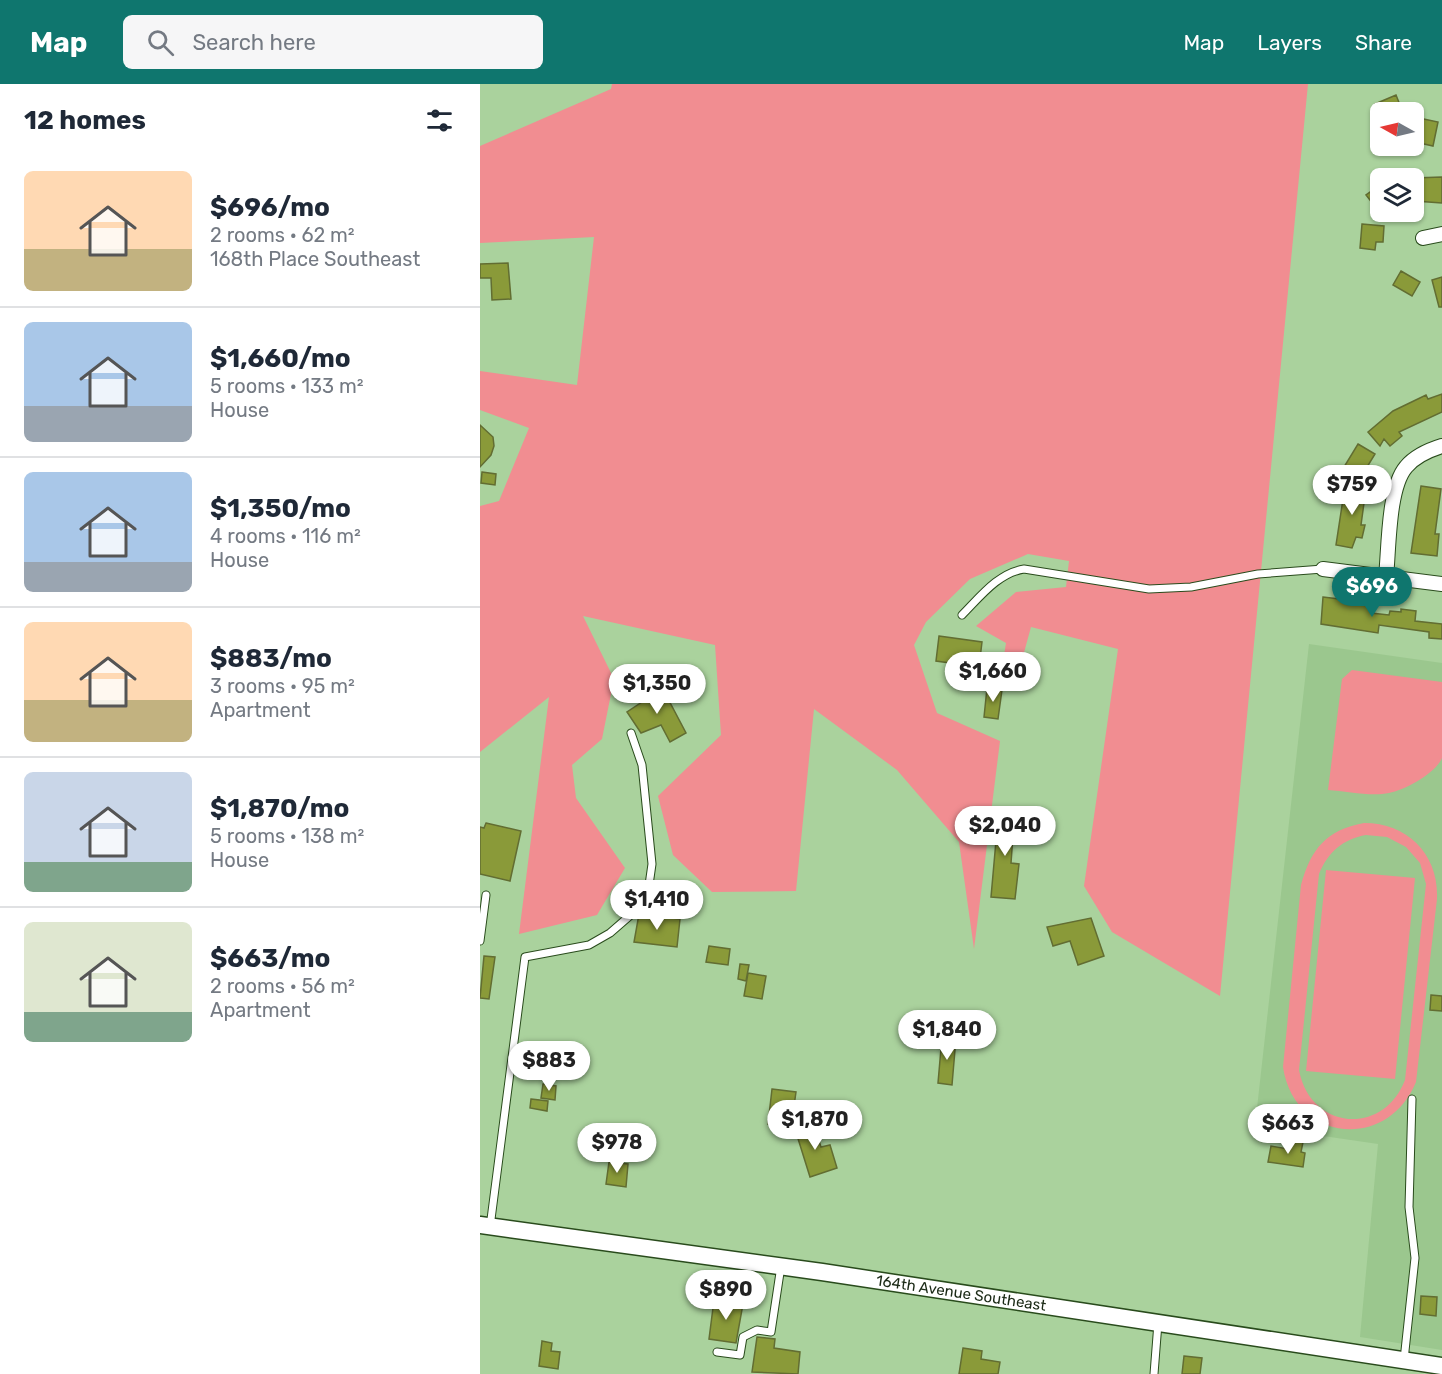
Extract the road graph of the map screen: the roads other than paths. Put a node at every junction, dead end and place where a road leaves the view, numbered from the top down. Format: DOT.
graph roads {
  1 [pos="1442,234"];
  2 [pos="1423,238"];
  3 [pos="1442,446"];
  4 [pos="1323,568"];
  5 [pos="1386,577"];
  6 [pos="1442,584"];
  7 [pos="962,615"];
  8 [pos="631,733"];
  9 [pos="486,894"];
  10 [pos="480,941"];
  11 [pos="1412,1099"];
  12 [pos="485,1226"];
  13 [pos="780,1266"];
  14 [pos="1158,1323"];
  15 [pos="717,1352"];
  16 [pos="1404,1360"];
  17 [pos="1442,1366"];
  18 [pos="1154,1374"];
  1 -- 2 [label="street"];
  3 -- 5 [label="street"];
  4 -- 5 [label="street"];
  4 -- 7 [label="lane"];
  5 -- 6 [label="street"];
  8 -- 12 [label="lane"];
  9 -- 10 [label="lane"];
  11 -- 16 [label="lane"];
  12 -- 13 [label="street, 164th Avenue Southeast"];
  13 -- 14 [label="street, 164th Avenue Southeast"];
  13 -- 15 [label="lane"];
  14 -- 16 [label="street, 164th Avenue Southeast"];
  14 -- 18 [label="lane"];
  16 -- 17 [label="street, 164th Avenue Southeast"];
}
